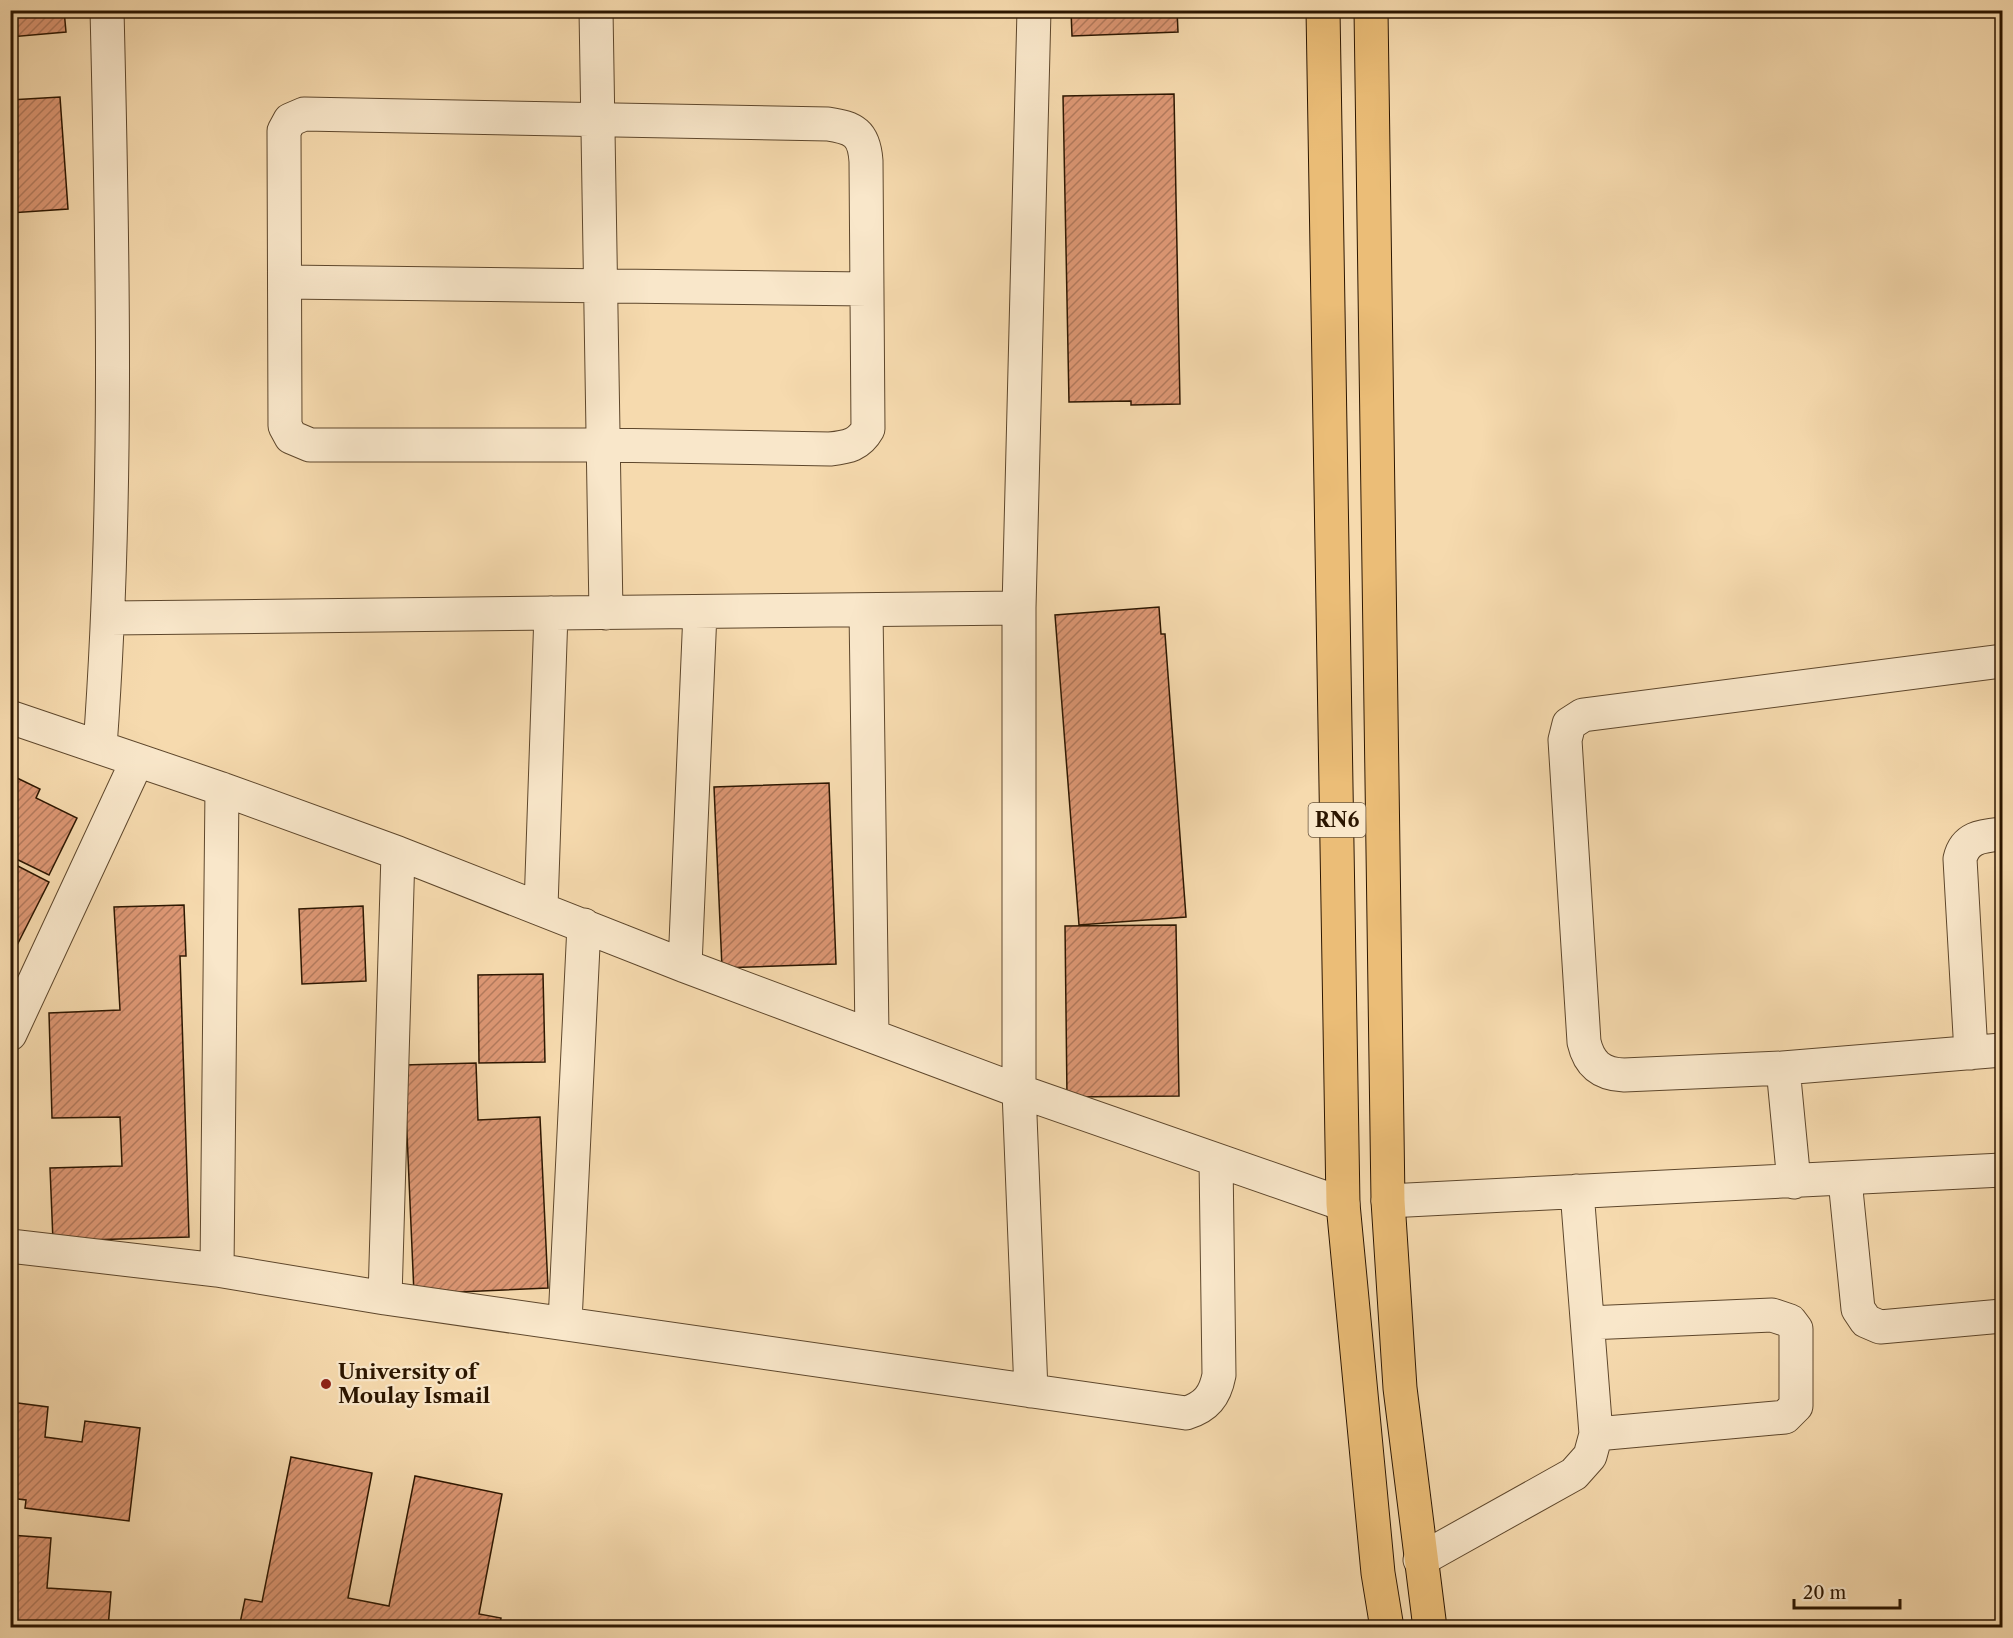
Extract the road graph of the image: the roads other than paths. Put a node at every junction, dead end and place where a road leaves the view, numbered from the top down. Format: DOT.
graph roads {
  1 [pos="107,10"];
  2 [pos="596,10"];
  3 [pos="1034,10"];
  4 [pos="1323,10"];
  5 [pos="1371,10"];
  6 [pos="597,119"];
  7 [pos="285,282"];
  8 [pos="601,284"];
  9 [pos="867,289"];
  10 [pos="604,445"];
  11 [pos="1019,608"];
  12 [pos="866,610"];
  13 [pos="700,612"];
  14 [pos="606,613"];
  15 [pos="551,614"];
  16 [pos="110,618"];
  17 [pos="2002,661"];
  18 [pos="10,717"];
  19 [pos="100,747"];
  20 [pos="137,761"];
  21 [pos="222,789"];
  22 [pos="2002,834"];
  23 [pos="398,853"];
  24 [pos="541,908"];
  25 [pos="584,925"];
  26 [pos="685,966"];
  27 [pos="10,1034"];
  28 [pos="872,1035"];
  29 [pos="1987,1052"];
  30 [pos="1783,1068"];
  31 [pos="1018,1091"];
  32 [pos="1216,1160"];
  33 [pos="2002,1170"];
  34 [pos="1845,1180"];
  35 [pos="1794,1182"];
  36 [pos="1577,1191"];
  37 [pos="1388,1201"];
  38 [pos="1343,1204"];
  39 [pos="10,1246"];
  40 [pos="217,1270"];
  41 [pos="385,1298"];
  42 [pos="2002,1316"];
  43 [pos="565,1323"];
  44 [pos="1588,1323"];
  45 [pos="1031,1391"];
  46 [pos="1596,1434"];
  47 [pos="1420,1560"];
  48 [pos="1387,1628"];
  49 [pos="1431,1628"];
  1 -- 16 [label="street"];
  2 -- 6 [label="street"];
  3 -- 11 [label="street"];
  4 -- 38 [label="highway, RN6"];
  5 -- 37 [label="highway, RN6"];
  6 -- 7 [label="street"];
  6 -- 8 [label="street"];
  6 -- 9 [label="street"];
  7 -- 8 [label="street"];
  7 -- 10 [label="street"];
  8 -- 9 [label="street"];
  8 -- 10 [label="street"];
  9 -- 10 [label="street"];
  10 -- 14 [label="street"];
  11 -- 12 [label="street"];
  11 -- 31 [label="street"];
  12 -- 13 [label="street"];
  12 -- 28 [label="street"];
  13 -- 14 [label="street"];
  13 -- 26 [label="street"];
  14 -- 15 [label="street"];
  15 -- 16 [label="street"];
  15 -- 24 [label="street"];
  16 -- 19 [label="street"];
  17 -- 30 [label="street"];
  18 -- 19 [label="street"];
  19 -- 20 [label="street"];
  20 -- 21 [label="street"];
  20 -- 27 [label="street"];
  21 -- 23 [label="street"];
  21 -- 40 [label="street"];
  22 -- 29 [label="street"];
  23 -- 24 [label="street"];
  23 -- 41 [label="street"];
  24 -- 25 [label="street"];
  25 -- 26 [label="street"];
  25 -- 43 [label="street"];
  26 -- 28 [label="street"];
  28 -- 31 [label="street"];
  29 -- 30 [label="street"];
  30 -- 35 [label="street"];
  31 -- 32 [label="street"];
  31 -- 45 [label="street"];
  32 -- 38 [label="street"];
  32 -- 45 [label="street"];
  33 -- 34 [label="street"];
  34 -- 35 [label="street"];
  34 -- 42 [label="street"];
  35 -- 36 [label="street"];
  36 -- 37 [label="street"];
  36 -- 44 [label="street"];
  37 -- 47 [label="highway, RN6"];
  38 -- 48 [label="highway, RN6"];
  39 -- 40 [label="street"];
  40 -- 41 [label="street"];
  41 -- 43 [label="street"];
  43 -- 45 [label="street"];
  44 -- 46 [label="street"];
  44 -- 46 [label="street"];
  46 -- 47 [label="street"];
  47 -- 49 [label="highway, RN6"];
}
